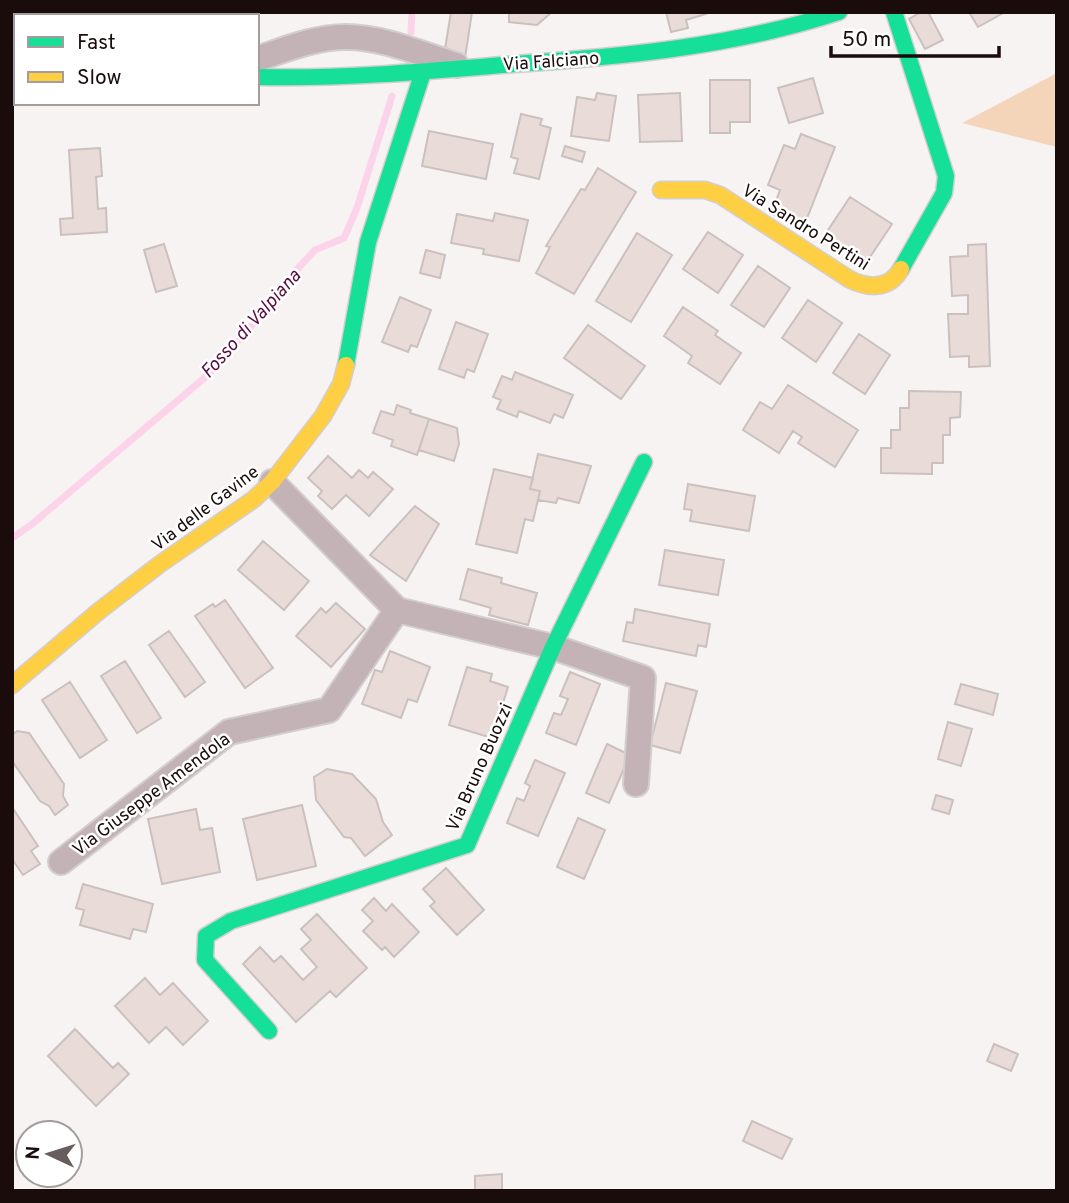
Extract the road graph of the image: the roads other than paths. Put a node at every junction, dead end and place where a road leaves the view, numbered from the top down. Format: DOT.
graph roads {
  1 [pos="839,12"];
  2 [pos="894,12"];
  3 [pos="259,58"];
  4 [pos="466,68"];
  5 [pos="423,72"];
  6 [pos="259,76"];
  7 [pos="661,190"];
  8 [pos="644,462"];
  9 [pos="272,482"];
  10 [pos="397,610"];
  11 [pos="553,647"];
  12 [pos="12,685"];
  13 [pos="636,784"];
  14 [pos="61,862"];
  15 [pos="269,1031"];
  1 -- 4 [label="street, Via Falciano"];
  2 -- 7 [label="street, Via Sandro Pertini"];
  3 -- 4 [label="street"];
  4 -- 5 [label="street, Via Falciano"];
  5 -- 6 [label="street, Via Falciano"];
  5 -- 9 [label="street, Via delle Gavine"];
  8 -- 11 [label="street, Via Bruno Buozzi"];
  9 -- 10 [label="street"];
  9 -- 12 [label="street, Via delle Gavine"];
  10 -- 11 [label="street"];
  10 -- 14 [label="street, Via Giuseppe Amendola"];
  11 -- 13 [label="street"];
  11 -- 15 [label="street, Via Bruno Buozzi"];
}
